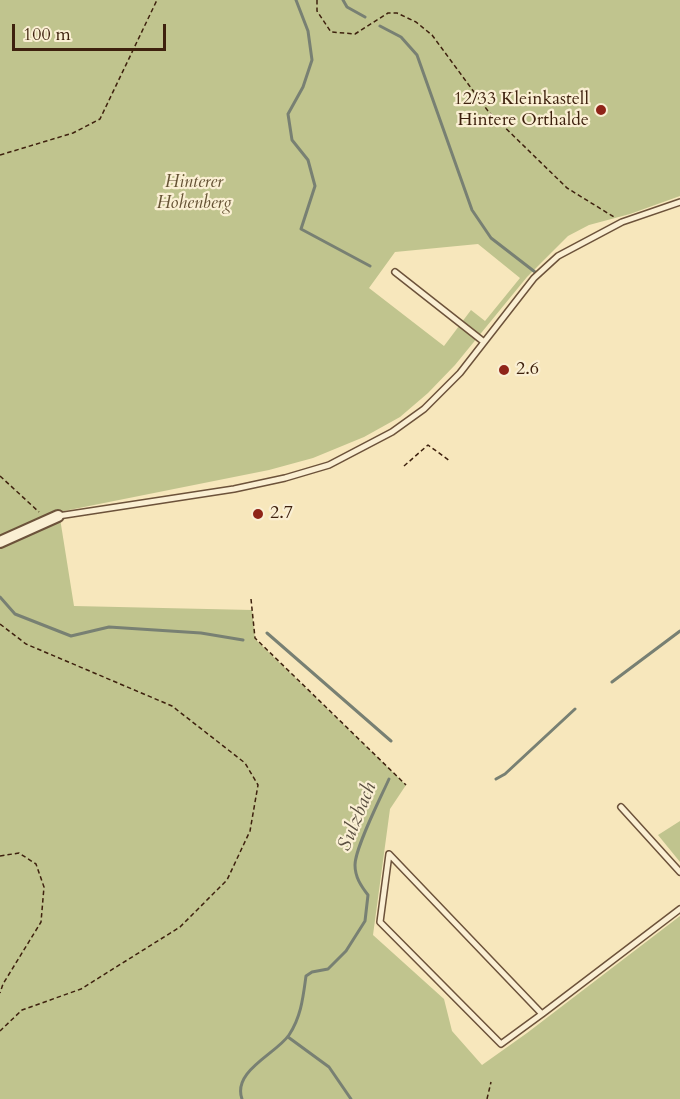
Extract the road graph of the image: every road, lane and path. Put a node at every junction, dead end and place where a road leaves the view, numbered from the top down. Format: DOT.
graph roads {
  1 [pos="157,0"];
  2 [pos="317,0"];
  3 [pos="0,155"];
  4 [pos="680,201"];
  5 [pos="622,222"];
  6 [pos="395,272"];
  7 [pos="484,342"];
  8 [pos="450,461"];
  9 [pos="404,466"];
  10 [pos="0,476"];
  11 [pos="53,518"];
  12 [pos="0,542"];
  13 [pos="251,599"];
  14 [pos="0,624"];
  15 [pos="406,785"];
  16 [pos="621,807"];
  17 [pos="0,856"];
  18 [pos="680,872"];
  19 [pos="680,909"];
  20 [pos="0,993"];
  21 [pos="542,1014"];
  22 [pos="0,1030"];
  23 [pos="491,1082"];
  24 [pos="487,1099"];
  1 -- 3 [label="path"];
  2 -- 5 [label="path"];
  4 -- 5 [label="lane"];
  5 -- 7 [label="lane"];
  6 -- 7 [label="lane"];
  7 -- 11 [label="lane"];
  8 -- 9 [label="path"];
  10 -- 11 [label="path"];
  11 -- 12 [label="street"];
  13 -- 15 [label="path"];
  14 -- 22 [label="path"];
  16 -- 18 [label="lane"];
  17 -- 20 [label="path"];
  19 -- 21 [label="lane"];
  21 -- 21 [label="lane"];
  23 -- 24 [label="path"];
}
